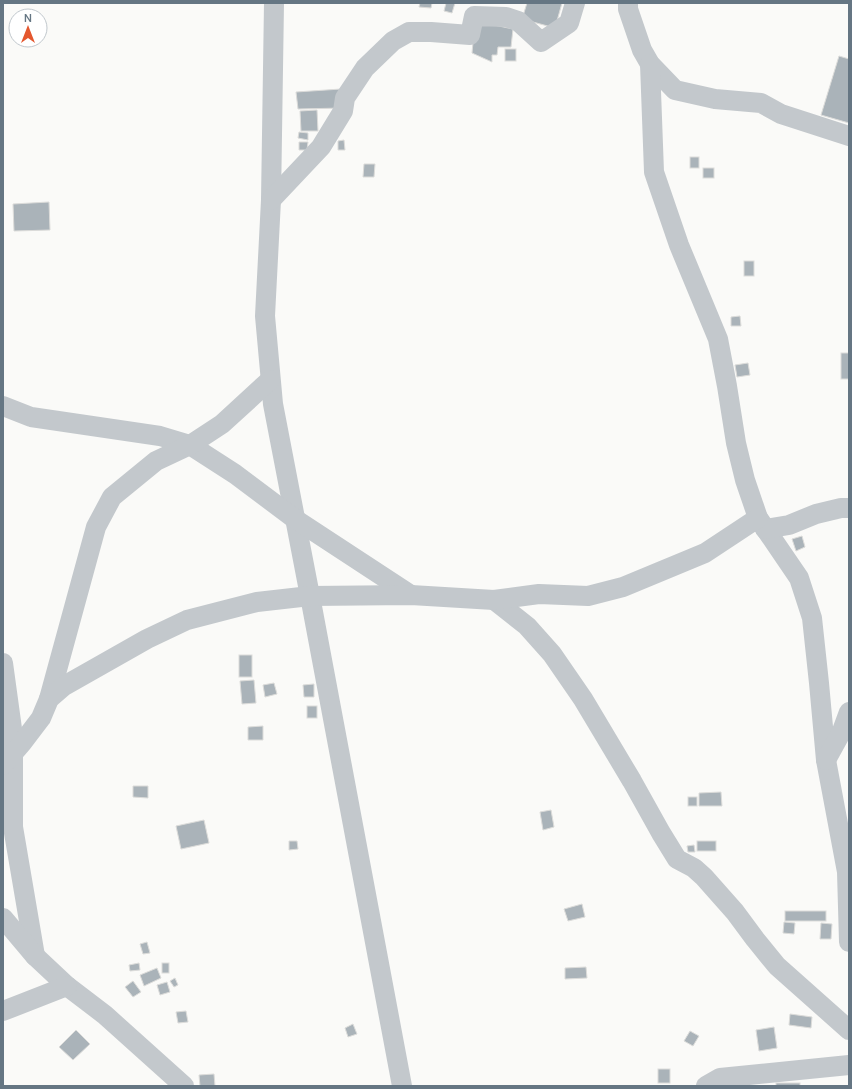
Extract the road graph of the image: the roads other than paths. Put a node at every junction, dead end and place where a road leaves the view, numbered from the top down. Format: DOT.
graph roads {
  1 [pos="274,3"];
  2 [pos="575,3"];
  3 [pos="628,3"];
  4 [pos="650,64"];
  5 [pos="849,136"];
  6 [pos="271,200"];
  7 [pos="270,380"];
  8 [pos="3,406"];
  9 [pos="190,445"];
  10 [pos="849,508"];
  11 [pos="295,519"];
  12 [pos="762,524"];
  13 [pos="411,595"];
  14 [pos="310,596"];
  15 [pos="494,600"];
  16 [pos="3,663"];
  17 [pos="50,698"];
  18 [pos="849,712"];
  19 [pos="846,732"];
  20 [pos="8,758"];
  21 [pos="826,760"];
  22 [pos="3,918"];
  23 [pos="849,942"];
  24 [pos="35,956"];
  25 [pos="67,986"];
  26 [pos="3,1011"];
  27 [pos="849,1030"];
  28 [pos="849,1065"];
  29 [pos="184,1086"];
  30 [pos="402,1086"];
  31 [pos="706,1086"];
  1 -- 6 [label="street"];
  2 -- 6 [label="street"];
  3 -- 4 [label="street"];
  4 -- 5 [label="street"];
  4 -- 12 [label="street"];
  6 -- 7 [label="street"];
  7 -- 9 [label="street"];
  7 -- 11 [label="street"];
  8 -- 9 [label="street"];
  9 -- 11 [label="street"];
  9 -- 17 [label="street"];
  10 -- 12 [label="street"];
  11 -- 13 [label="street"];
  11 -- 14 [label="street"];
  12 -- 15 [label="street"];
  12 -- 21 [label="street"];
  13 -- 14 [label="street"];
  13 -- 15 [label="street"];
  14 -- 17 [label="street"];
  14 -- 30 [label="street"];
  15 -- 27 [label="street"];
  16 -- 20 [label="street"];
  17 -- 20 [label="street"];
  18 -- 19 [label="street"];
  19 -- 21 [label="street"];
  20 -- 24 [label="street"];
  21 -- 23 [label="street"];
  22 -- 24 [label="street"];
  24 -- 25 [label="street"];
  25 -- 26 [label="street"];
  25 -- 29 [label="street"];
  28 -- 31 [label="street"];
}
